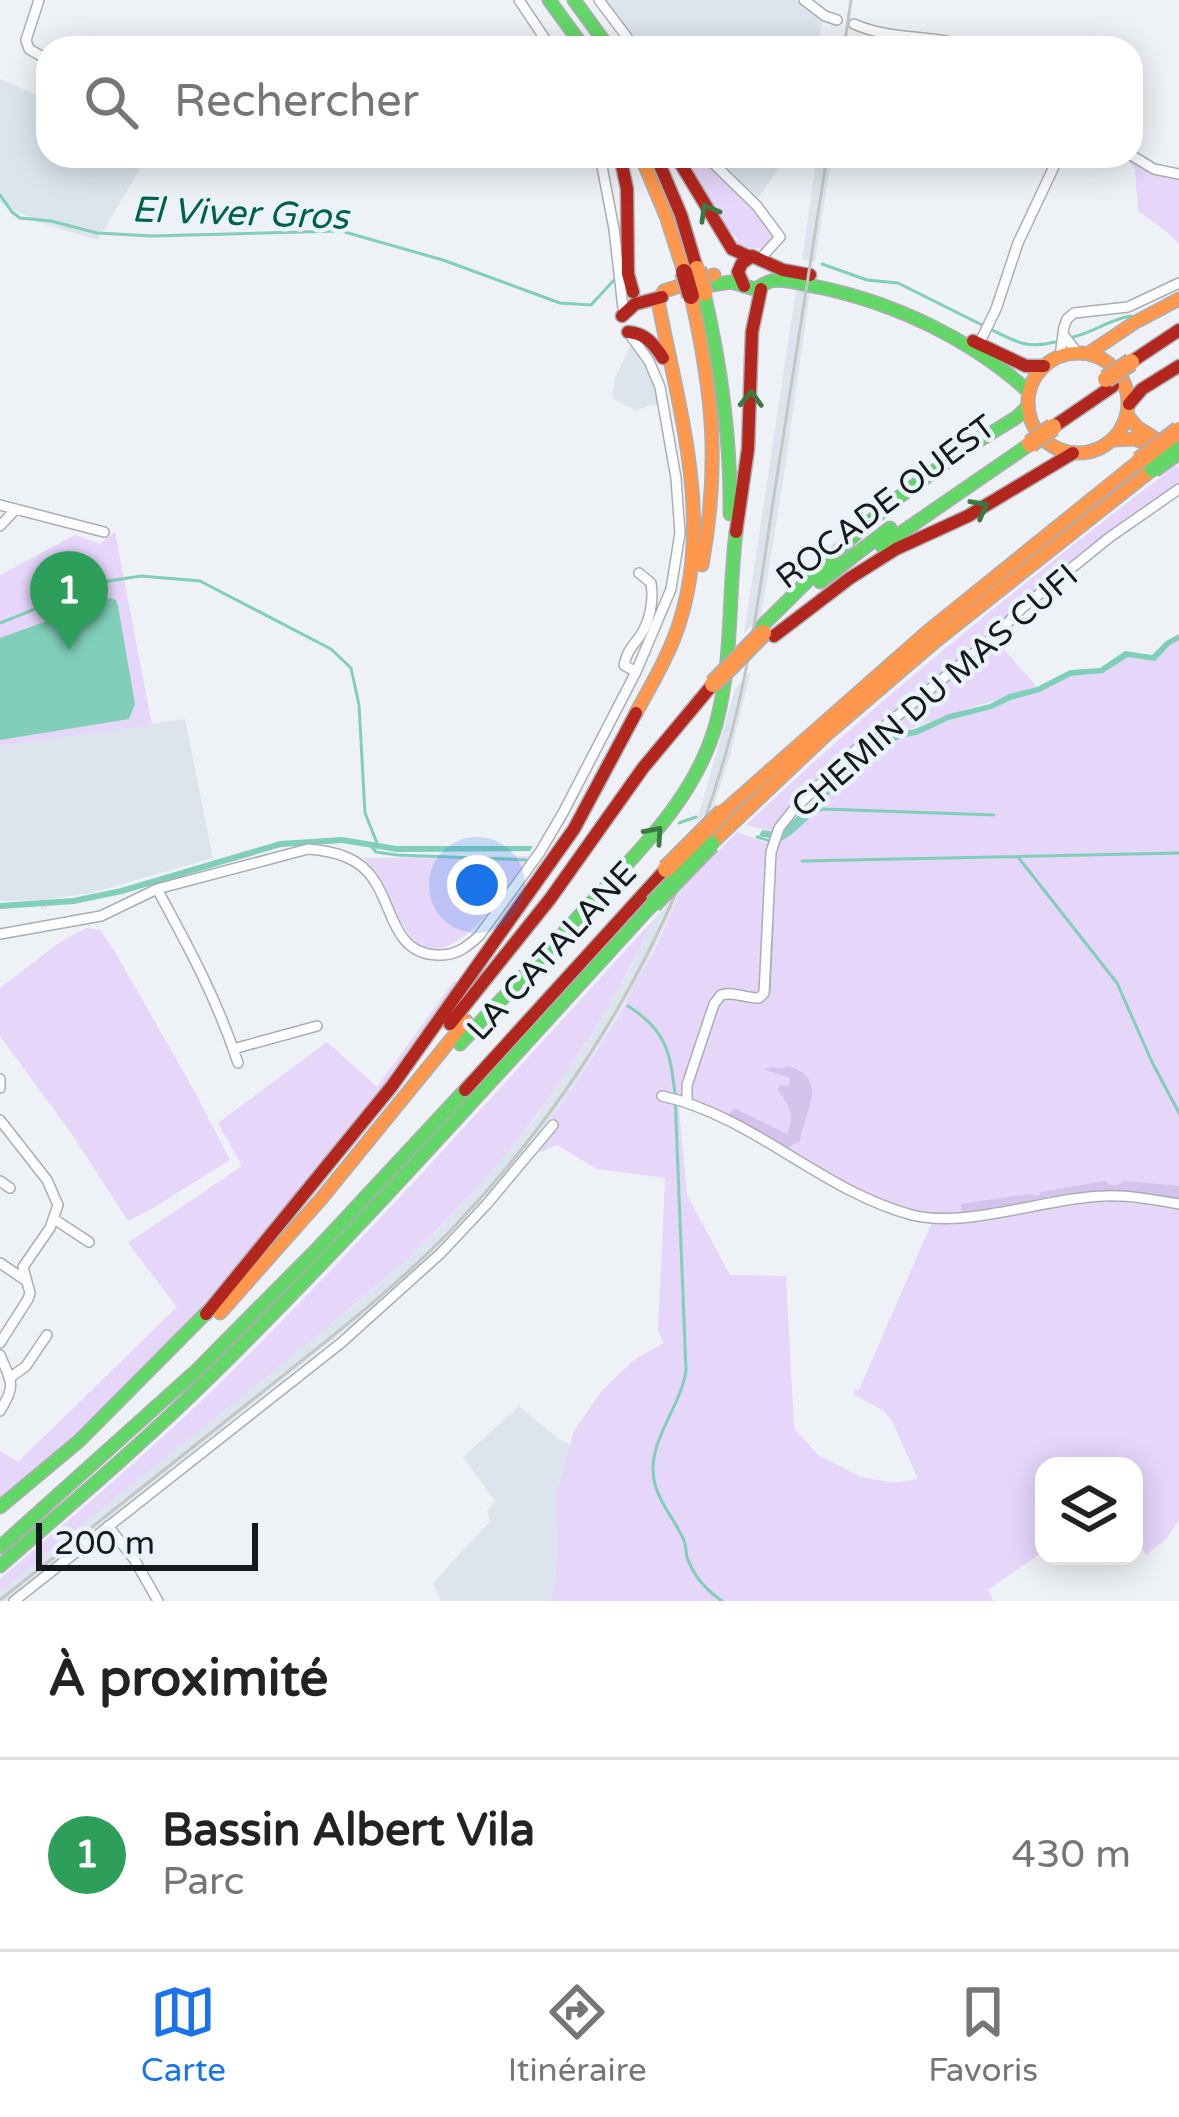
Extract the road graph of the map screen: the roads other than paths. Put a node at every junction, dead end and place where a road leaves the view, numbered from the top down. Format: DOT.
graph roads {
  1 [pos="39,0"];
  2 [pos="519,0"];
  3 [pos="539,0"];
  4 [pos="549,0"];
  5 [pos="571,0"];
  6 [pos="599,0"];
  7 [pos="804,0"];
  8 [pos="837,20"];
  9 [pos="854,23"];
  10 [pos="543,36"];
  11 [pos="562,36"];
  12 [pos="575,36"];
  13 [pos="592,36"];
  14 [pos="600,36"];
  15 [pos="626,36"];
  16 [pos="899,36"];
  17 [pos="36,55"];
  18 [pos="1143,162"];
  19 [pos="601,168"];
  20 [pos="622,168"];
  21 [pos="646,168"];
  22 [pos="661,168"];
  23 [pos="683,168"];
  24 [pos="718,168"];
  25 [pos="1053,168"];
  26 [pos="1179,175"];
  27 [pos="759,266"];
  28 [pos="699,272"];
  29 [pos="1179,283"];
  30 [pos="698,295"];
  31 [pos="1179,299"];
  32 [pos="635,306"];
  33 [pos="1179,330"];
  34 [pos="1179,342"];
  35 [pos="979,344"];
  36 [pos="1073,350"];
  37 [pos="1043,366"];
  38 [pos="1133,366"];
  39 [pos="1179,366"];
  40 [pos="673,387"];
  41 [pos="1029,399"];
  42 [pos="1128,410"];
  43 [pos="1179,430"];
  44 [pos="1112,440"];
  45 [pos="1073,453"];
  46 [pos="1179,453"];
  47 [pos="1146,465"];
  48 [pos="1179,489"];
  49 [pos="0,505"];
  50 [pos="16,509"];
  51 [pos="0,526"];
  52 [pos="104,532"];
  53 [pos="638,573"];
  54 [pos="764,637"];
  55 [pos="636,672"];
  56 [pos="715,686"];
  57 [pos="574,829"];
  58 [pos="157,890"];
  59 [pos="0,934"];
  60 [pos="317,1026"];
  61 [pos="233,1049"];
  62 [pos="238,1063"];
  63 [pos="662,1096"];
  64 [pos="687,1102"];
  65 [pos="0,1120"];
  66 [pos="553,1125"];
  67 [pos="321,1199"];
  68 [pos="1179,1204"];
  69 [pos="54,1220"];
  70 [pos="89,1243"];
  71 [pos="0,1263"];
  72 [pos="25,1280"];
  73 [pos="206,1314"];
  74 [pos="47,1335"];
  75 [pos="0,1342"];
  76 [pos="1,1359"];
  77 [pos="11,1377"];
  78 [pos="0,1411"];
  79 [pos="0,1508"];
  80 [pos="0,1521"];
  81 [pos="108,1526"];
  82 [pos="0,1547"];
  83 [pos="0,1566"];
  84 [pos="14,1601"];
  85 [pos="158,1601"];
  1 -- 17 [label="street"];
  2 -- 10 [label="street"];
  3 -- 11 [label="main road"];
  4 -- 12 [label="main road"];
  5 -- 13 [label="main road"];
  5 -- 14 [label="main road"];
  6 -- 15 [label="street"];
  7 -- 8 [label="street"];
  9 -- 16 [label="street"];
  18 -- 26 [label="street"];
  19 -- 32 [label="street"];
  20 -- 32 [label="main road"];
  21 -- 28 [label="main road"];
  22 -- 28 [label="main road"];
  27 -- 23 [label="main road, one-way"];
  24 -- 27 [label="street"];
  25 -- 35 [label="street"];
  27 -- 28 [label="main road"];
  27 -- 32 [label="main road"];
  27 -- 35 [label="main road"];
  27 -- 41 [label="main road"];
  56 -- 27 [label="main road, one-way"];
  28 -- 30 [label="main road, bridge"];
  28 -- 32 [label="main road"];
  29 -- 36 [label="street"];
  30 -- 56 [label="main road"];
  30 -- 57 [label="main road"];
  31 -- 36 [label="main road"];
  32 -- 40 [label="main road"];
  32 -- 40 [label="main road"];
  32 -- 55 [label="street"];
  33 -- 38 [label="main road, ROCADE OUEST"];
  34 -- 38 [label="main road, ROCADE OUEST"];
  35 -- 37 [label="main road"];
  36 -- 37 [label="main road"];
  36 -- 42 [label="main road"];
  37 -- 41 [label="main road"];
  38 -- 54 [label="main road, ROCADE OUEST, bridge"];
  39 -- 42 [label="main road"];
  40 -- 57 [label="main road"];
  41 -- 45 [label="main road"];
  41 -- 54 [label="main road"];
  42 -- 44 [label="main road"];
  42 -- 46 [label="main road"];
  43 -- 47 [label="main road, LA CATALANE, bridge"];
  44 -- 45 [label="main road"];
  44 -- 46 [label="main road"];
  54 -- 45 [label="main road, one-way"];
  46 -- 47 [label="main road, LA CATALANE, bridge"];
  47 -- 82 [label="main road, LA CATALANE, bridge"];
  47 -- 83 [label="main road, LA CATALANE, bridge"];
  48 -- 64 [label="street, CHEMIN DU MAS CUFI"];
  49 -- 50 [label="street"];
  50 -- 51 [label="street"];
  50 -- 52 [label="street"];
  53 -- 55 [label="street"];
  54 -- 56 [label="main road, ROCADE OUEST, bridge"];
  55 -- 58 [label="street"];
  56 -- 67 [label="main road, ROCADE OUEST"];
  67 -- 56 [label="main road, one-way"];
  56 -- 73 [label="main road, ROCADE OUEST"];
  57 -- 73 [label="main road"];
  58 -- 59 [label="street"];
  58 -- 61 [label="street"];
  60 -- 61 [label="street"];
  61 -- 62 [label="street"];
  63 -- 64 [label="street"];
  64 -- 68 [label="street"];
  65 -- 69 [label="street"];
  66 -- 81 [label="street"];
  67 -- 80 [label="main road"];
  69 -- 70 [label="street"];
  69 -- 72 [label="street"];
  71 -- 72 [label="street"];
  72 -- 75 [label="street"];
  73 -- 79 [label="main road"];
  74 -- 77 [label="street"];
  76 -- 77 [label="street"];
  77 -- 78 [label="street"];
  81 -- 84 [label="street"];
  81 -- 85 [label="street"];
}
